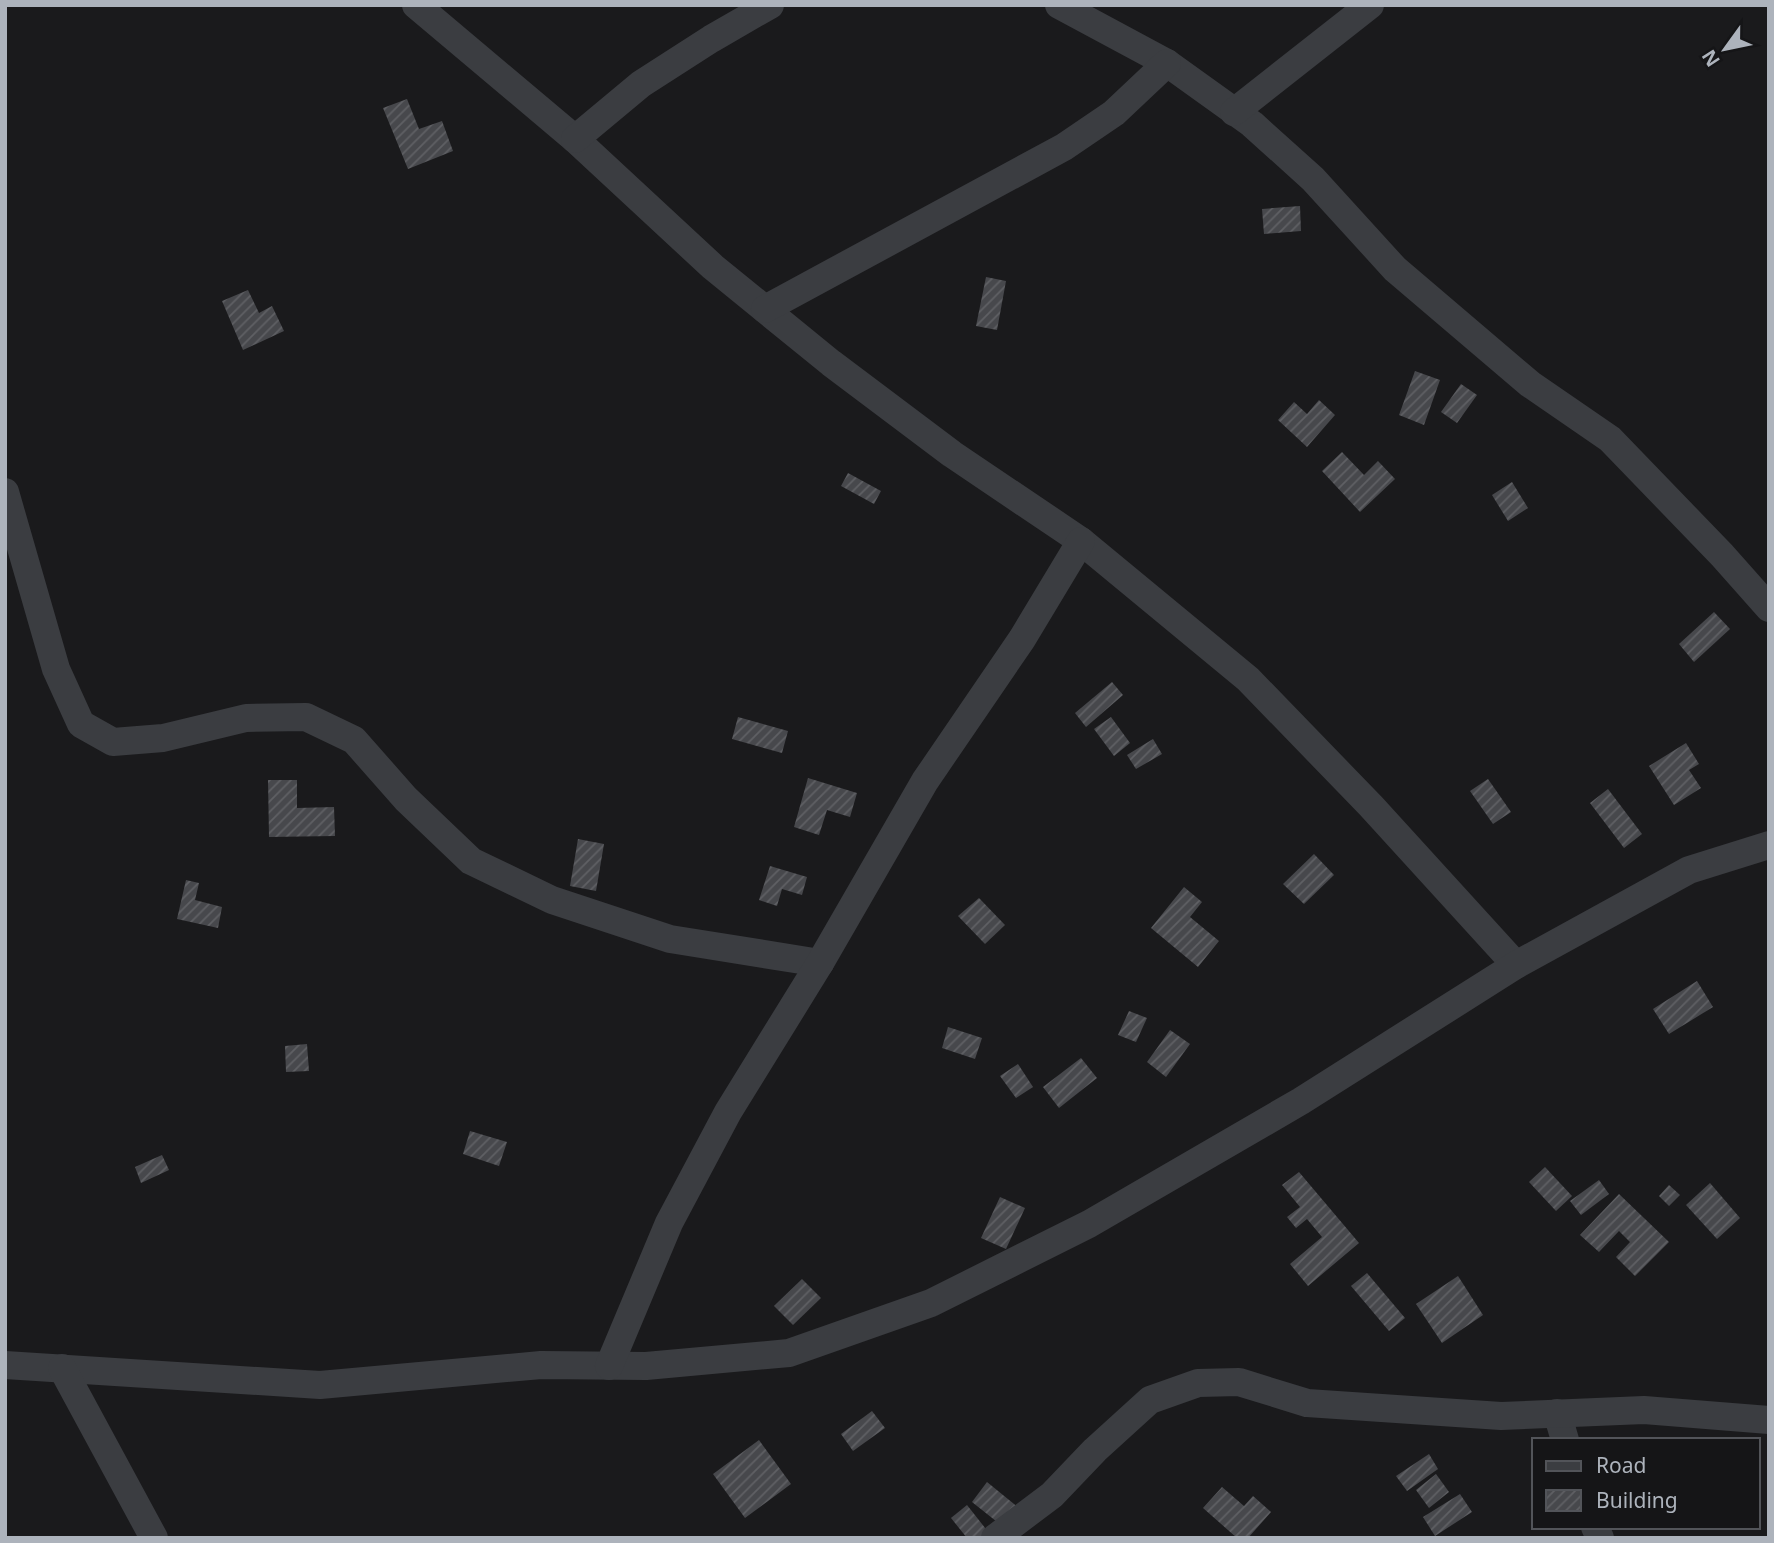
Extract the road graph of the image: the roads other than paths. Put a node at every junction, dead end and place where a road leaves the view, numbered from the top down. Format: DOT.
graph roads {
  1 [pos="416,5"];
  2 [pos="770,5"];
  3 [pos="1059,5"];
  4 [pos="1370,5"];
  5 [pos="1167,64"];
  6 [pos="1234,112"];
  7 [pos="575,139"];
  8 [pos="765,309"];
  9 [pos="5,492"];
  10 [pos="1081,541"];
  11 [pos="1769,608"];
  12 [pos="1769,845"];
  13 [pos="820,963"];
  14 [pos="1516,965"];
  15 [pos="5,1365"];
  16 [pos="609,1366"];
  17 [pos="62,1368"];
  18 [pos="1769,1420"];
  19 [pos="1561,1427"];
  20 [pos="154,1538"];
  21 [pos="995,1538"];
  1 -- 7 [label="street"];
  2 -- 7 [label="street"];
  3 -- 5 [label="street"];
  4 -- 6 [label="street"];
  5 -- 6 [label="street"];
  5 -- 8 [label="street"];
  6 -- 11 [label="street"];
  7 -- 8 [label="street"];
  8 -- 10 [label="street"];
  9 -- 13 [label="street"];
  10 -- 13 [label="street"];
  10 -- 14 [label="street"];
  12 -- 14 [label="street"];
  13 -- 16 [label="street"];
  14 -- 16 [label="street"];
  15 -- 17 [label="street"];
  16 -- 17 [label="street"];
  17 -- 20 [label="street"];
  18 -- 19 [label="street"];
  19 -- 21 [label="street"];
}
